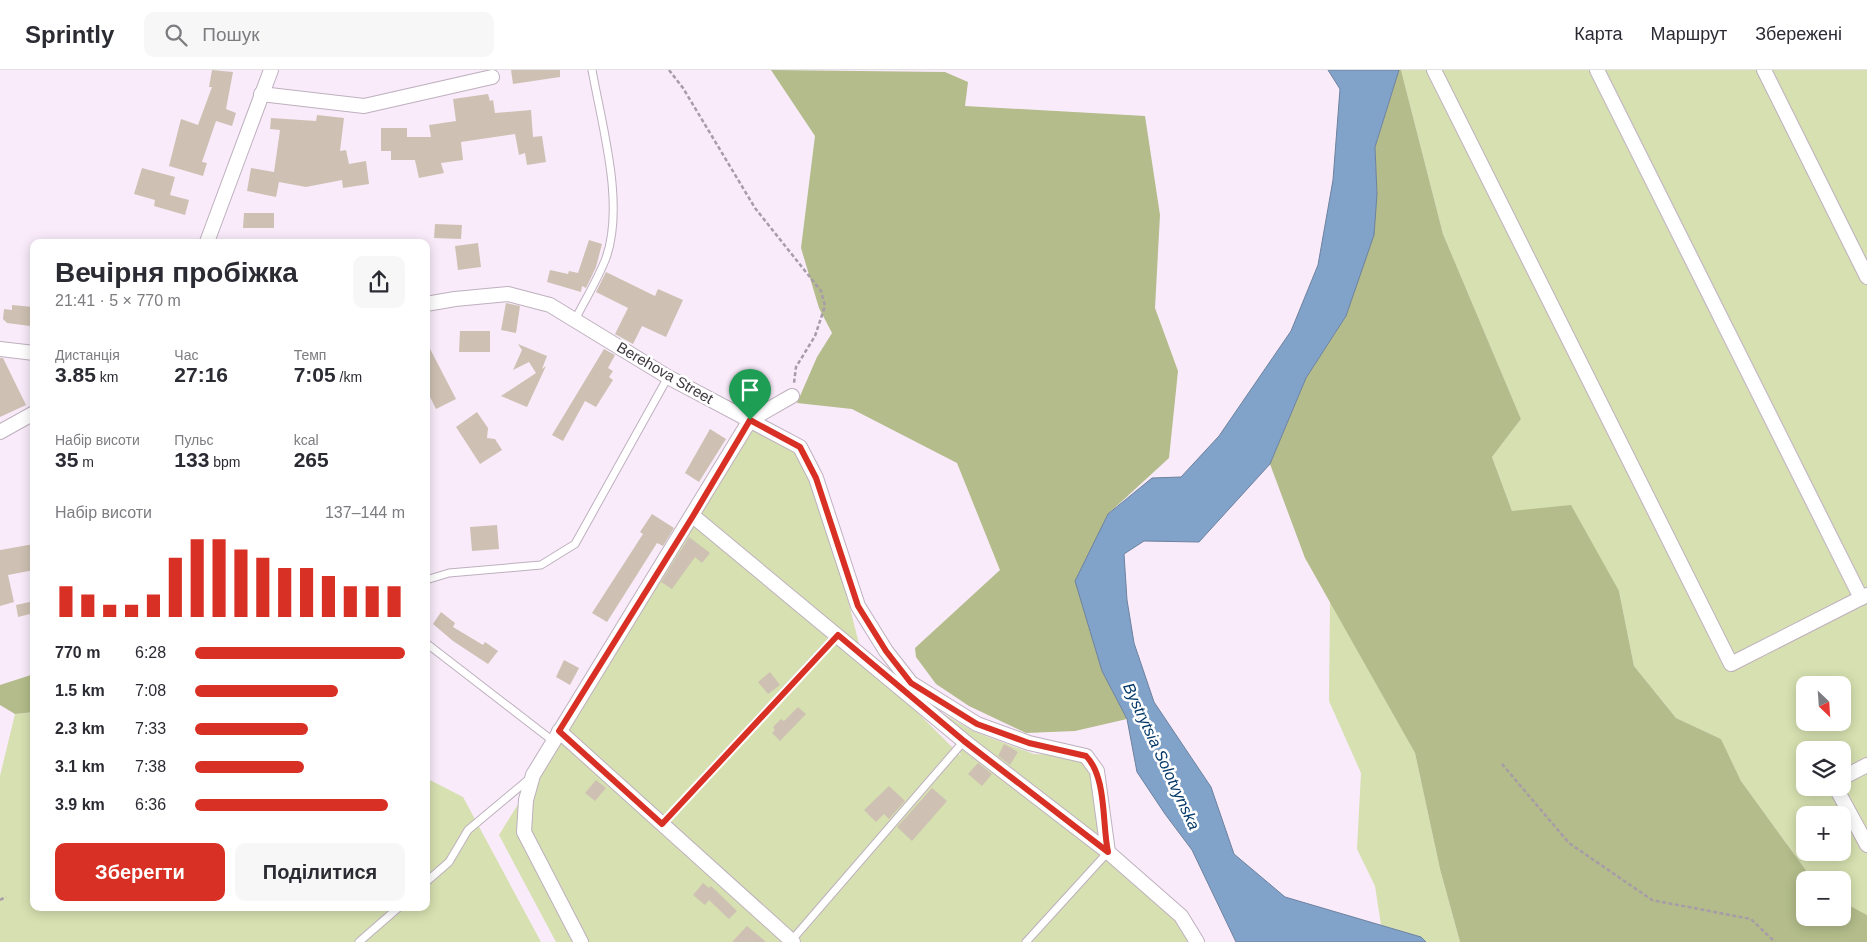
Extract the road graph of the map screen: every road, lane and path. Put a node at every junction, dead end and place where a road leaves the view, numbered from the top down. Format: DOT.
graph roads {
  1 [pos="271,70"];
  2 [pos="592,70"];
  3 [pos="669,70"];
  4 [pos="1434,70"];
  5 [pos="1598,70"];
  6 [pos="1764,70"];
  7 [pos="492,74"];
  8 [pos="261,94"];
  9 [pos="208,239"];
  10 [pos="1867,277"];
  11 [pos="430,303"];
  12 [pos="575,320"];
  13 [pos="0,349"];
  14 [pos="30,353"];
  15 [pos="668,377"];
  16 [pos="792,396"];
  17 [pos="30,415"];
  18 [pos="750,420"];
  19 [pos="0,432"];
  20 [pos="693,516"];
  21 [pos="430,579"];
  22 [pos="1864,596"];
  23 [pos="838,635"];
  24 [pos="430,646"];
  25 [pos="556,736"];
  26 [pos="964,741"];
  27 [pos="1502,764"];
  28 [pos="1867,765"];
  29 [pos="1851,773"];
  30 [pos="533,775"];
  31 [pos="1840,796"];
  32 [pos="662,824"];
  33 [pos="1867,845"];
  34 [pos="1108,852"];
  35 [pos="430,879"];
  36 [pos="6,896"];
  37 [pos="0,900"];
  38 [pos="395,911"];
  39 [pos="792,941"];
  40 [pos="359,942"];
  41 [pos="581,942"];
  42 [pos="1026,942"];
  43 [pos="1197,942"];
  44 [pos="1775,942"];
  1 -- 8 [label="street"];
  2 -- 12 [label="lane"];
  3 -- 16 [label="path"];
  4 -- 22 [label="street"];
  5 -- 22 [label="street"];
  6 -- 10 [label="street"];
  7 -- 8 [label="street"];
  8 -- 9 [label="street"];
  11 -- 12 [label="street, Berehova Street"];
  12 -- 15 [label="street, Berehova Street"];
  13 -- 14 [label="street"];
  15 -- 18 [label="street, Berehova Street"];
  15 -- 21 [label="lane"];
  16 -- 18 [label="street"];
  17 -- 19 [label="street"];
  18 -- 20 [label="street"];
  18 -- 34 [label="street, Berehova Street"];
  20 -- 23 [label="street"];
  20 -- 25 [label="street"];
  23 -- 26 [label="street"];
  23 -- 32 [label="lane"];
  24 -- 25 [label="lane"];
  25 -- 30 [label="street"];
  25 -- 32 [label="street"];
  26 -- 34 [label="street"];
  26 -- 39 [label="lane"];
  27 -- 44 [label="path"];
  28 -- 29 [label="street"];
  30 -- 35 [label="lane"];
  30 -- 41 [label="street"];
  31 -- 33 [label="street"];
  32 -- 39 [label="street"];
  34 -- 42 [label="lane"];
  34 -- 43 [label="street"];
  36 -- 37 [label="path"];
  38 -- 40 [label="lane"];
}
